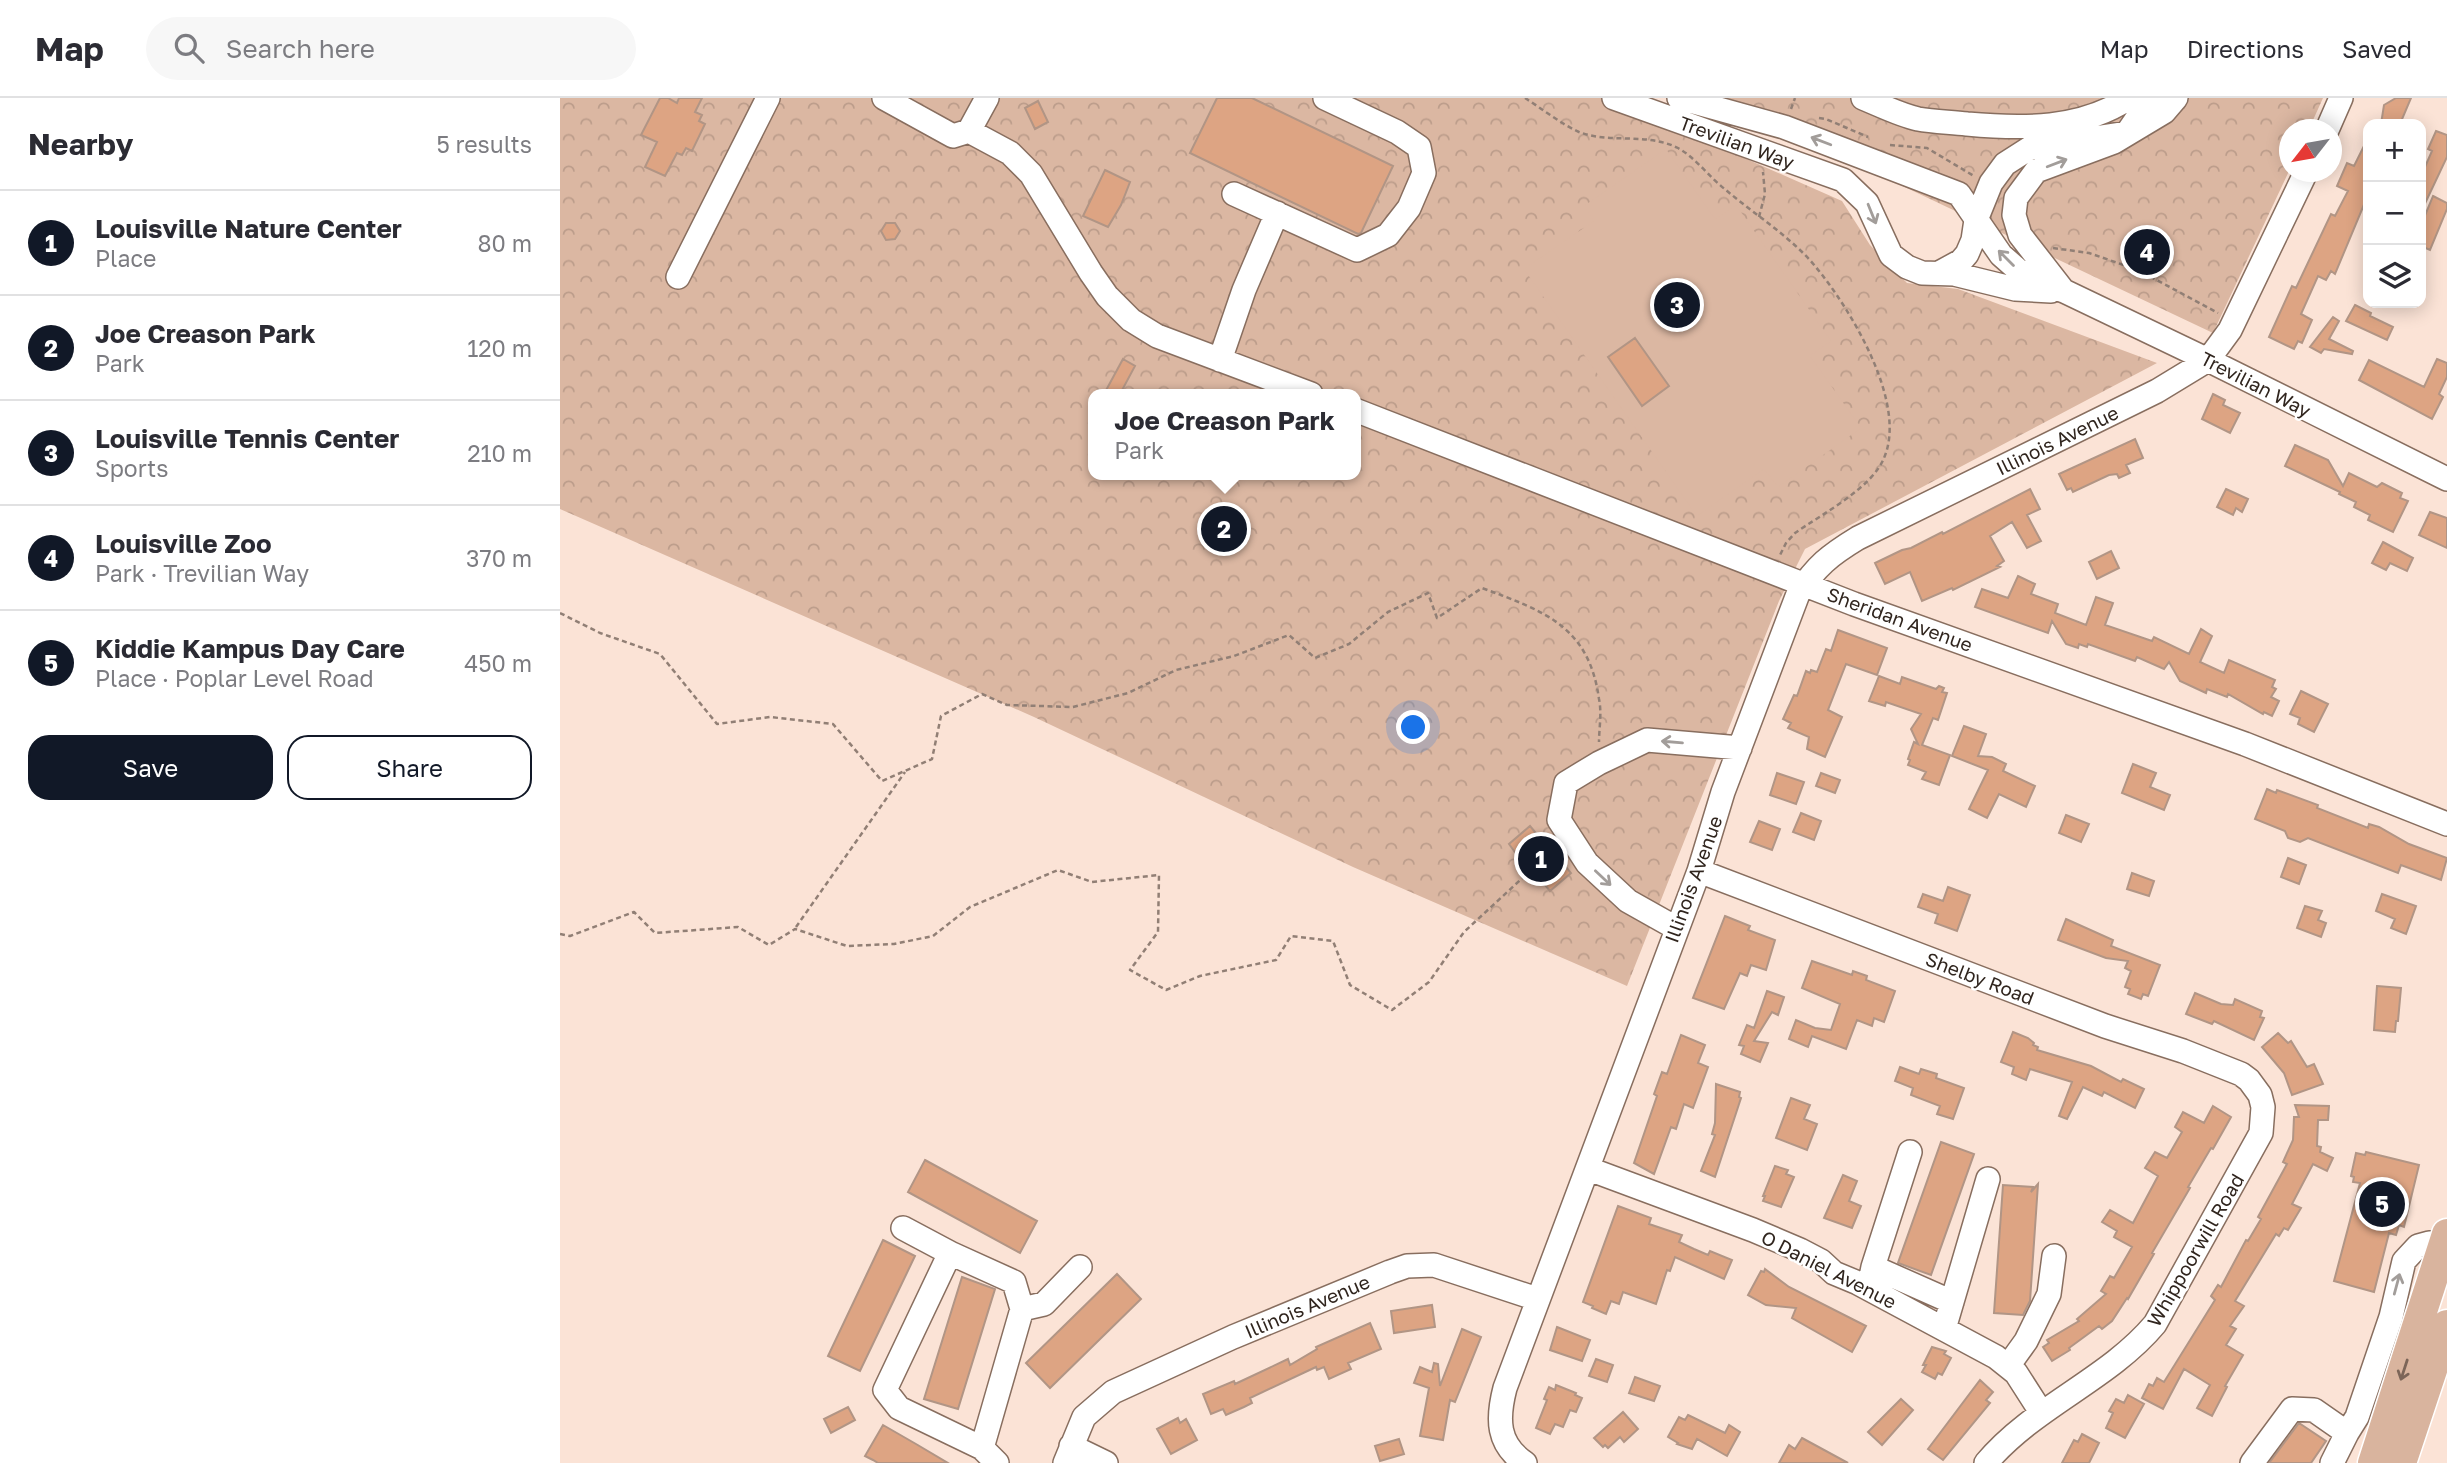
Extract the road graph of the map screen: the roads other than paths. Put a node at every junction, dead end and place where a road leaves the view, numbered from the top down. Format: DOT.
graph roads {
  1 [pos="768,98"];
  2 [pos="884,98"];
  3 [pos="987,98"];
  4 [pos="1325,98"];
  5 [pos="1614,98"];
  6 [pos="1679,98"];
  7 [pos="1863,98"];
  8 [pos="2129,98"];
  9 [pos="2151,98"];
  10 [pos="2176,98"];
  11 [pos="2341,98"];
  12 [pos="2332,119"];
  13 [pos="969,131"];
  14 [pos="2127,133"];
  15 [pos="2301,182"];
  16 [pos="1234,194"];
  17 [pos="1276,213"];
  18 [pos="1976,220"];
  19 [pos="1939,273"];
  20 [pos="678,277"];
  21 [pos="2064,291"];
  22 [pos="1220,360"];
  23 [pos="2208,360"];
  24 [pos="1298,389"];
  25 [pos="1361,412"];
  26 [pos="2447,479"];
  27 [pos="1804,584"];
  28 [pos="1740,748"];
  29 [pos="2447,824"];
  30 [pos="1699,872"];
  31 [pos="1676,928"];
  32 [pos="2257,1090"];
  33 [pos="1910,1152"];
  34 [pos="1589,1169"];
  35 [pos="1988,1178"];
  36 [pos="903,1228"];
  37 [pos="2446,1239"];
  38 [pos="950,1253"];
  39 [pos="2054,1256"];
  40 [pos="1080,1267"];
  41 [pos="1871,1278"];
  42 [pos="1537,1299"];
  43 [pos="1952,1302"];
  44 [pos="1022,1309"];
  45 [pos="2426,1318"];
  46 [pos="1944,1329"];
  47 [pos="2008,1366"];
  48 [pos="2041,1412"];
  49 [pos="2347,1433"];
  50 [pos="1068,1455"];
  51 [pos="989,1456"];
  52 [pos="1106,1463"];
  53 [pos="1525,1463"];
  54 [pos="1986,1463"];
  55 [pos="2252,1463"];
  56 [pos="2332,1463"];
  57 [pos="2373,1463"];
  58 [pos="2401,1463"];
  1 -- 20 [label="street"];
  2 -- 13 [label="street"];
  3 -- 13 [label="street"];
  4 -- 17 [label="street"];
  5 -- 19 [label="street, Trevilian Way, one-way"];
  18 -- 6 [label="street, Trevilian Way, one-way"];
  7 -- 8 [label="street"];
  9 -- 14 [label="street"];
  10 -- 14 [label="street"];
  11 -- 12 [label="street"];
  13 -- 22 [label="street"];
  14 -- 18 [label="street"];
  21 -- 14 [label="street, one-way"];
  15 -- 23 [label="street, Illinois Avenue"];
  16 -- 17 [label="street"];
  17 -- 22 [label="street"];
  18 -- 19 [label="street"];
  21 -- 18 [label="street, Trevilian Way, one-way"];
  19 -- 21 [label="street, Trevilian Way"];
  21 -- 23 [label="street, Trevilian Way"];
  22 -- 24 [label="street"];
  23 -- 26 [label="street, Trevilian Way"];
  23 -- 27 [label="street, Illinois Avenue"];
  25 -- 27 [label="street, Sheridan Avenue"];
  27 -- 28 [label="street, Illinois Avenue"];
  27 -- 29 [label="street, Sheridan Avenue"];
  28 -- 30 [label="street, Illinois Avenue"];
  28 -- 31 [label="street, one-way"];
  30 -- 31 [label="street, Illinois Avenue"];
  30 -- 32 [label="street, Shelby Road"];
  31 -- 34 [label="street, Illinois Avenue"];
  32 -- 48 [label="street, Whippoorwill Road"];
  33 -- 41 [label="street"];
  34 -- 41 [label="street, O Daniel Avenue"];
  34 -- 42 [label="street, Illinois Avenue"];
  35 -- 43 [label="street"];
  36 -- 38 [label="street"];
  37 -- 45 [label="main road"];
  45 -- 37 [label="street, one-way"];
  38 -- 44 [label="street"];
  38 -- 51 [label="street"];
  39 -- 47 [label="street"];
  40 -- 44 [label="street"];
  41 -- 43 [label="street"];
  41 -- 46 [label="street, O Daniel Avenue"];
  42 -- 50 [label="street, Illinois Avenue"];
  42 -- 53 [label="street"];
  43 -- 46 [label="street"];
  44 -- 51 [label="street"];
  45 -- 49 [label="street"];
  45 -- 57 [label="main road, one-way"];
  45 -- 58 [label="main road"];
  46 -- 47 [label="street, O Daniel Avenue"];
  47 -- 48 [label="street, O Daniel Avenue"];
  48 -- 54 [label="street, Whippoorwill Road"];
  49 -- 55 [label="street"];
  49 -- 56 [label="street"];
  50 -- 52 [label="street"];
}
